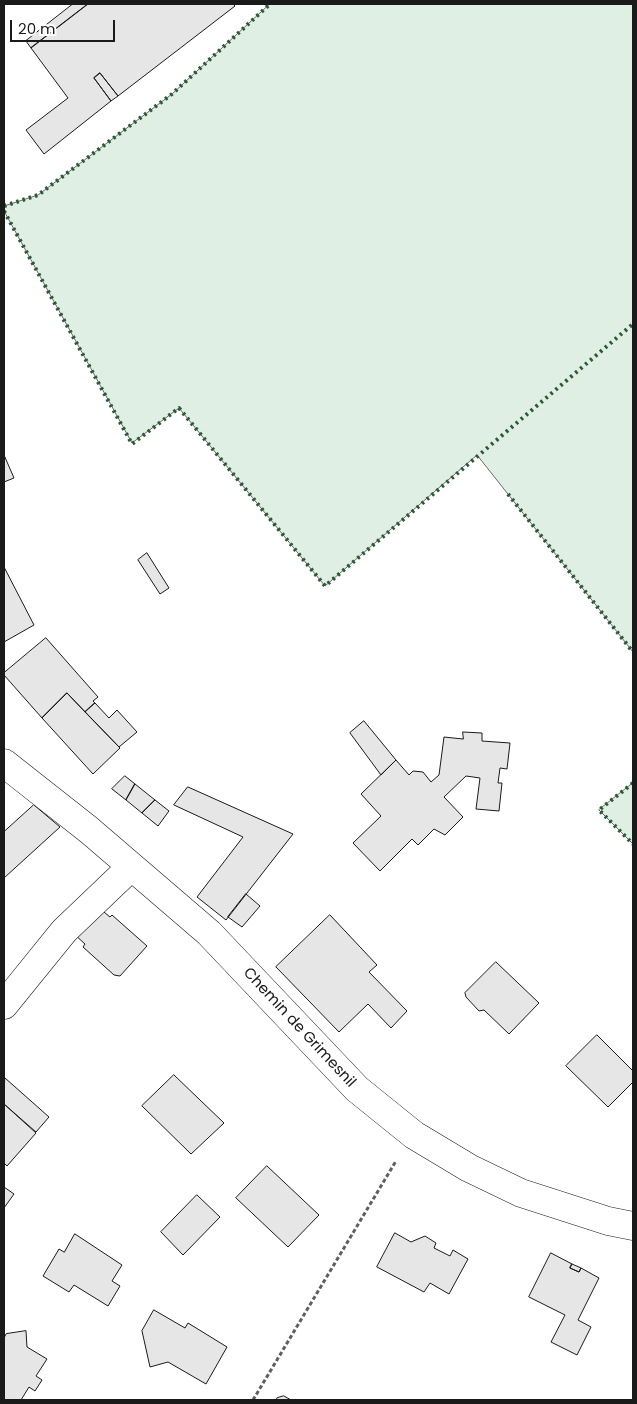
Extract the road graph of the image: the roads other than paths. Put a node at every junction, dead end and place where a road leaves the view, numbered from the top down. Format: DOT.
graph roads {
  1 [pos="5,766"];
  2 [pos="131,867"];
  3 [pos="4,1005"];
  4 [pos="633,1226"];
  1 -- 2 [label="street, Chemin de Grimesnil"];
  2 -- 3 [label="street"];
  2 -- 4 [label="street, Chemin de Grimesnil"];
}
